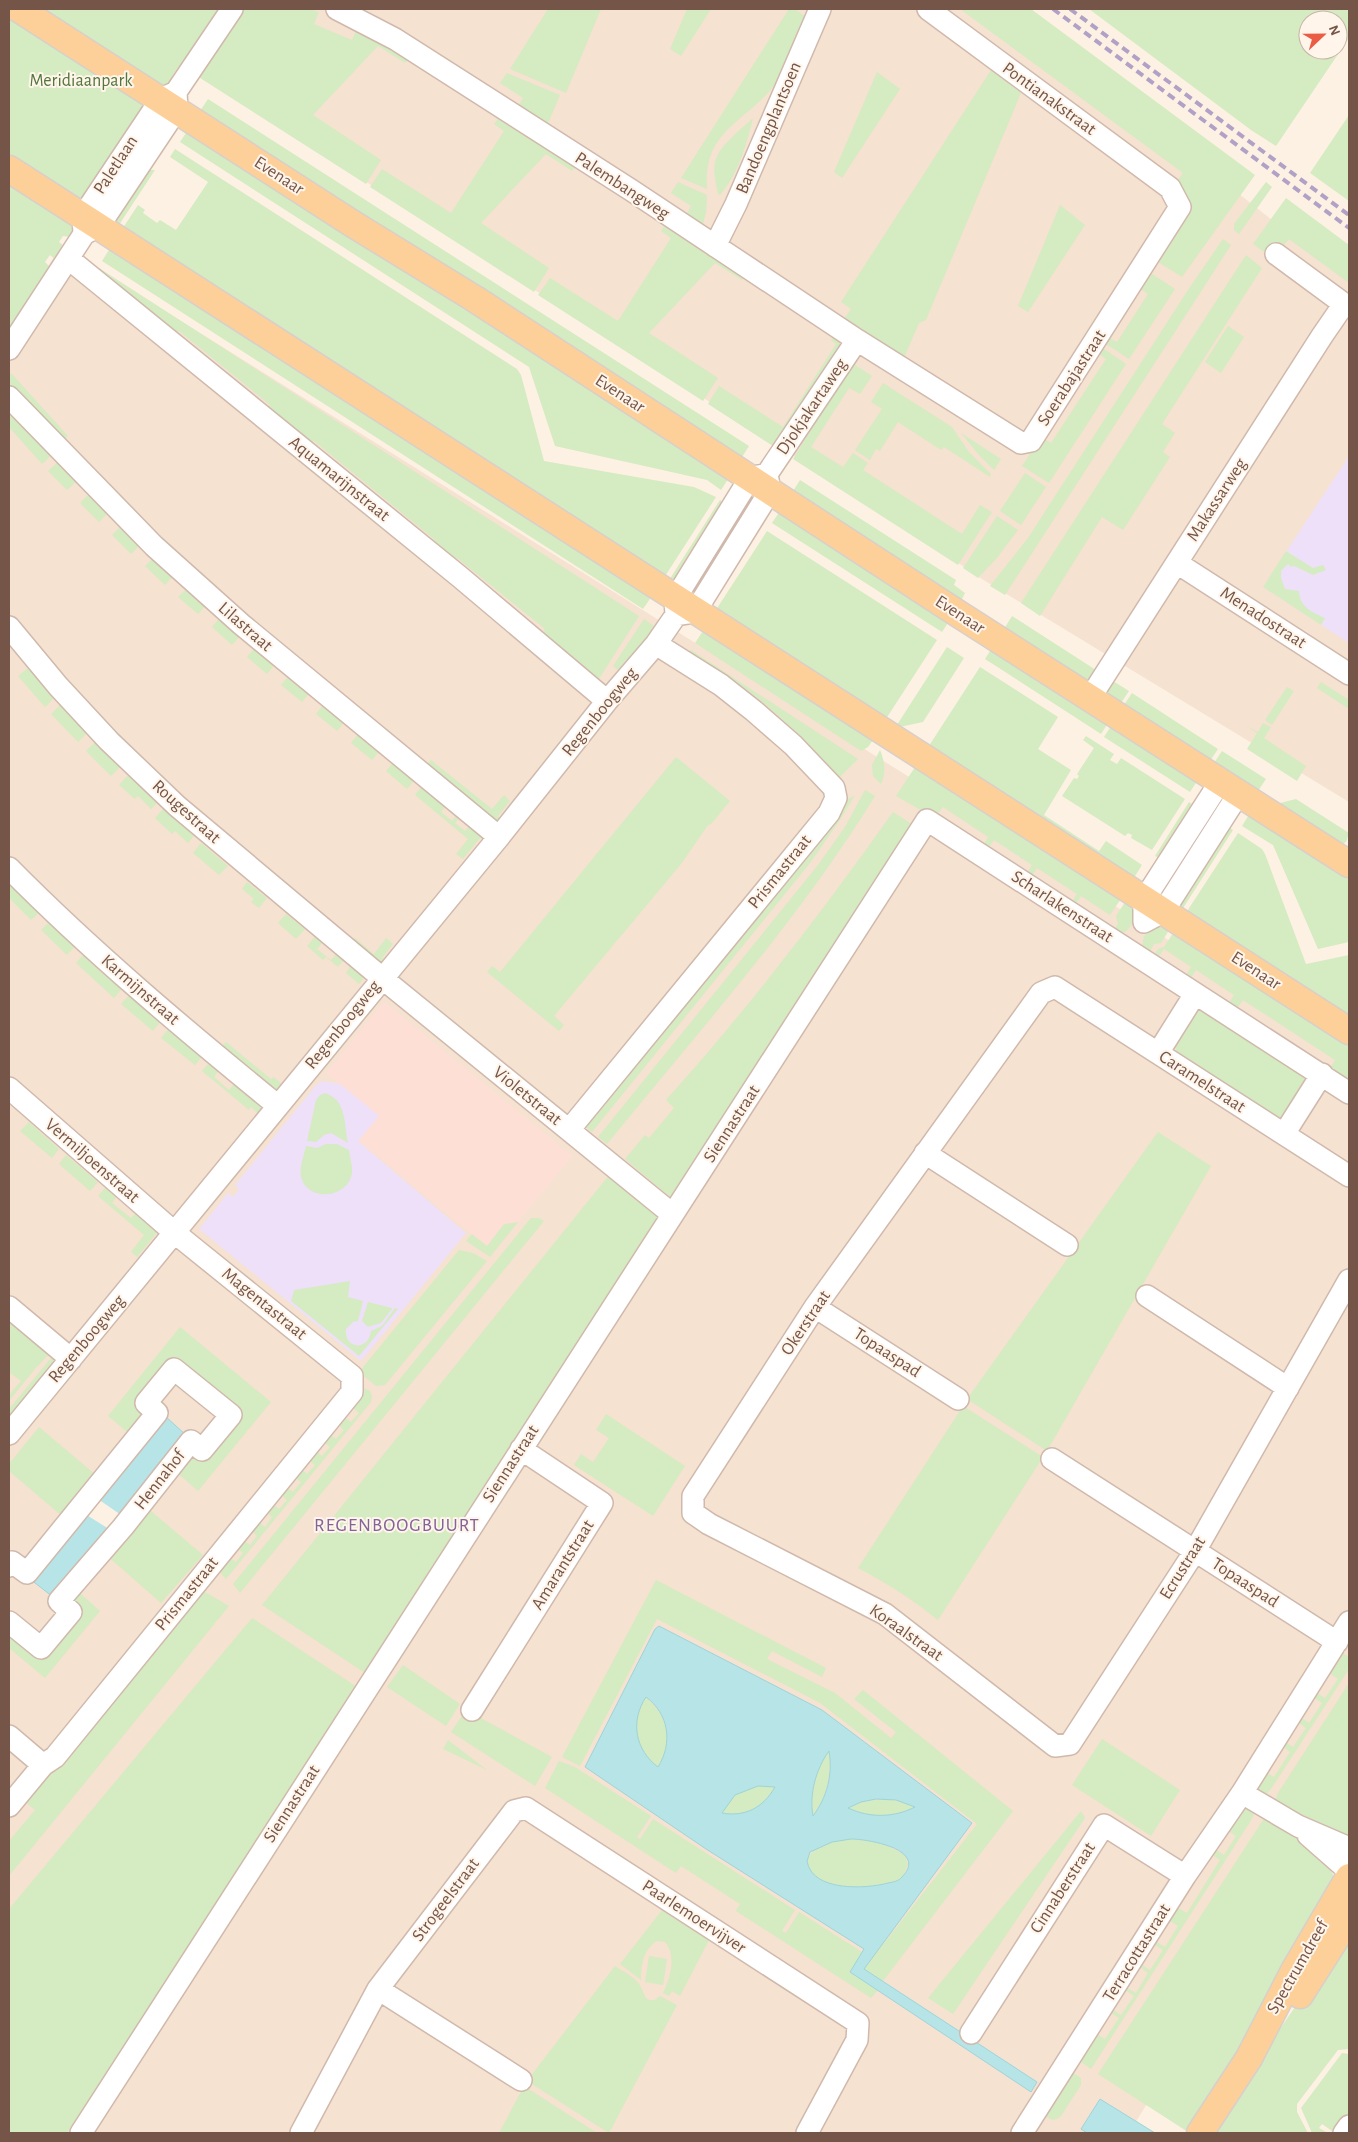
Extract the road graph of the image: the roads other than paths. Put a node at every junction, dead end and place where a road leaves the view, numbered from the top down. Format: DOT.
graph roads {
  1 [pos="19,9"];
  2 [pos="232,9"];
  3 [pos="337,9"];
  4 [pos="820,9"];
  5 [pos="928,9"];
  6 [pos="171,100"];
  7 [pos="9,169"];
  8 [pos="1170,188"];
  9 [pos="89,225"];
  10 [pos="716,246"];
  11 [pos="1276,254"];
  12 [pos="69,259"];
  13 [pos="1347,305"];
  14 [pos="857,340"];
  15 [pos="9,349"];
  16 [pos="904,369"];
  17 [pos="9,397"];
  18 [pos="762,481"];
  19 [pos="1177,563"];
  20 [pos="682,608"];
  21 [pos="9,627"];
  22 [pos="656,644"];
  23 [pos="1349,674"];
  24 [pos="1090,698"];
  25 [pos="607,701"];
  26 [pos="1230,787"];
  27 [pos="928,820"];
  28 [pos="499,837"];
  29 [pos="1347,858"];
  30 [pos="9,868"];
  31 [pos="1150,911"];
  32 [pos="1128,949"];
  33 [pos="382,978"];
  34 [pos="1055,987"];
  35 [pos="1195,994"];
  36 [pos="1349,1031"];
  37 [pos="1158,1053"];
  38 [pos="1322,1074"];
  39 [pos="9,1088"];
  40 [pos="1349,1093"];
  41 [pos="278,1106"];
  42 [pos="569,1130"];
  43 [pos="1284,1134"];
  44 [pos="925,1153"];
  45 [pos="1349,1176"];
  46 [pos="672,1214"];
  47 [pos="175,1233"];
  48 [pos="1067,1245"];
  49 [pos="1349,1280"];
  50 [pos="1147,1296"];
  51 [pos="9,1307"];
  52 [pos="815,1307"];
  53 [pos="72,1359"];
  54 [pos="352,1376"];
  55 [pos="1288,1388"];
  56 [pos="958,1399"];
  57 [pos="9,1434"];
  58 [pos="521,1449"];
  59 [pos="1052,1459"];
  60 [pos="694,1496"];
  61 [pos="1195,1551"];
  62 [pos="9,1566"];
  63 [pos="9,1622"];
  64 [pos="1349,1622"];
  65 [pos="1337,1642"];
  66 [pos="472,1710"];
  67 [pos="9,1736"];
  68 [pos="1070,1744"];
  69 [pos="43,1765"];
  70 [pos="1242,1793"];
  71 [pos="9,1806"];
  72 [pos="514,1811"];
  73 [pos="1298,1826"];
  74 [pos="1349,1848"];
  75 [pos="1349,1871"];
  76 [pos="1185,1876"];
  77 [pos="1349,1877"];
  78 [pos="1349,1918"];
  79 [pos="378,1989"];
  80 [pos="970,2033"];
  81 [pos="1248,2058"];
  82 [pos="521,2080"];
  83 [pos="1349,2126"];
  84 [pos="1202,2129"];
  85 [pos="81,2133"];
  86 [pos="300,2133"];
  87 [pos="806,2133"];
  88 [pos="1022,2133"];
  89 [pos="1344,2133"];
  1 -- 6 [label="main road, Evenaar"];
  2 -- 6 [label="street"];
  3 -- 10 [label="street, Palembangweg"];
  4 -- 10 [label="street, Bandoengplantsoen"];
  5 -- 8 [label="street, Pontianakstraat"];
  6 -- 9 [label="street, Paletlaan"];
  6 -- 18 [label="main road, Evenaar"];
  7 -- 9 [label="main road, Evenaar"];
  8 -- 16 [label="street, Soerabajastraat"];
  9 -- 12 [label="street, Paletlaan"];
  9 -- 20 [label="main road, Evenaar"];
  10 -- 14 [label="street, Palembangweg"];
  11 -- 13 [label="street, Makassarweg"];
  12 -- 15 [label="street, Paletlaan"];
  12 -- 25 [label="street, Aquamarijnstraat"];
  13 -- 19 [label="street, Makassarweg"];
  14 -- 16 [label="street, Palembangweg"];
  14 -- 18 [label="street, Djokjakartaweg"];
  17 -- 28 [label="street, Lilastraat"];
  18 -- 20 [label="street, Regenboogweg"];
  18 -- 24 [label="main road, Evenaar"];
  19 -- 23 [label="street, Menadostraat"];
  19 -- 24 [label="street, Makassarweg"];
  20 -- 22 [label="street, Regenboogweg"];
  20 -- 31 [label="main road, Evenaar"];
  21 -- 33 [label="street, Rougestraat"];
  22 -- 25 [label="street, Regenboogweg"];
  22 -- 42 [label="street, Prismastraat"];
  24 -- 26 [label="main road, Evenaar"];
  25 -- 28 [label="street, Regenboogweg"];
  26 -- 29 [label="main road, Evenaar"];
  26 -- 31 [label="street"];
  27 -- 32 [label="street, Scharlakenstraat"];
  27 -- 46 [label="street, Siennastraat"];
  28 -- 33 [label="street, Regenboogweg"];
  30 -- 41 [label="street, Karmijnstraat"];
  31 -- 32 [label="street"];
  31 -- 36 [label="main road, Evenaar"];
  32 -- 35 [label="street, Scharlakenstraat"];
  33 -- 41 [label="street, Regenboogweg"];
  33 -- 42 [label="street, Violetstraat"];
  34 -- 37 [label="street, Caramelstraat"];
  34 -- 44 [label="street, Okerstraat"];
  35 -- 37 [label="street"];
  35 -- 38 [label="street, Scharlakenstraat"];
  37 -- 43 [label="street, Caramelstraat"];
  38 -- 40 [label="street, Scharlakenstraat"];
  38 -- 43 [label="street"];
  39 -- 47 [label="street, Vermiljoenstraat"];
  41 -- 47 [label="street, Regenboogweg"];
  42 -- 46 [label="street, Violetstraat"];
  43 -- 45 [label="street, Caramelstraat"];
  44 -- 48 [label="street"];
  44 -- 52 [label="street, Okerstraat"];
  46 -- 58 [label="street, Siennastraat"];
  47 -- 53 [label="street, Regenboogweg"];
  47 -- 54 [label="street, Magentastraat"];
  49 -- 55 [label="street, Ecrustraat"];
  50 -- 55 [label="street"];
  51 -- 53 [label="street"];
  52 -- 56 [label="street, Topaaspad"];
  52 -- 60 [label="street, Okerstraat"];
  53 -- 57 [label="street, Regenboogweg"];
  54 -- 69 [label="street, Prismastraat"];
  55 -- 61 [label="street, Ecrustraat"];
  58 -- 66 [label="street, Amarantstraat"];
  58 -- 85 [label="street, Siennastraat"];
  59 -- 61 [label="street, Topaaspad"];
  60 -- 68 [label="street, Koraalstraat"];
  61 -- 65 [label="street, Topaaspad"];
  61 -- 68 [label="street, Ecrustraat"];
  62 -- 63 [label="street, Hennahof"];
  64 -- 65 [label="street, Terracottastraat"];
  65 -- 70 [label="street, Terracottastraat"];
  67 -- 69 [label="street"];
  69 -- 71 [label="street, Prismastraat"];
  70 -- 73 [label="street"];
  70 -- 76 [label="street, Terracottastraat"];
  72 -- 79 [label="street, Strogeelstraat"];
  72 -- 87 [label="street, Paarlemoervijver"];
  73 -- 74 [label="street"];
  73 -- 75 [label="street"];
  76 -- 80 [label="street, Cinnaberstraat"];
  76 -- 88 [label="street, Terracottastraat"];
  77 -- 81 [label="main road, Spectrumdreef"];
  78 -- 81 [label="main road, Spectrumdreef"];
  79 -- 82 [label="street"];
  79 -- 86 [label="street, Strogeelstraat"];
  81 -- 84 [label="main road, Spectrumdreef"];
  83 -- 89 [label="street"];
}
